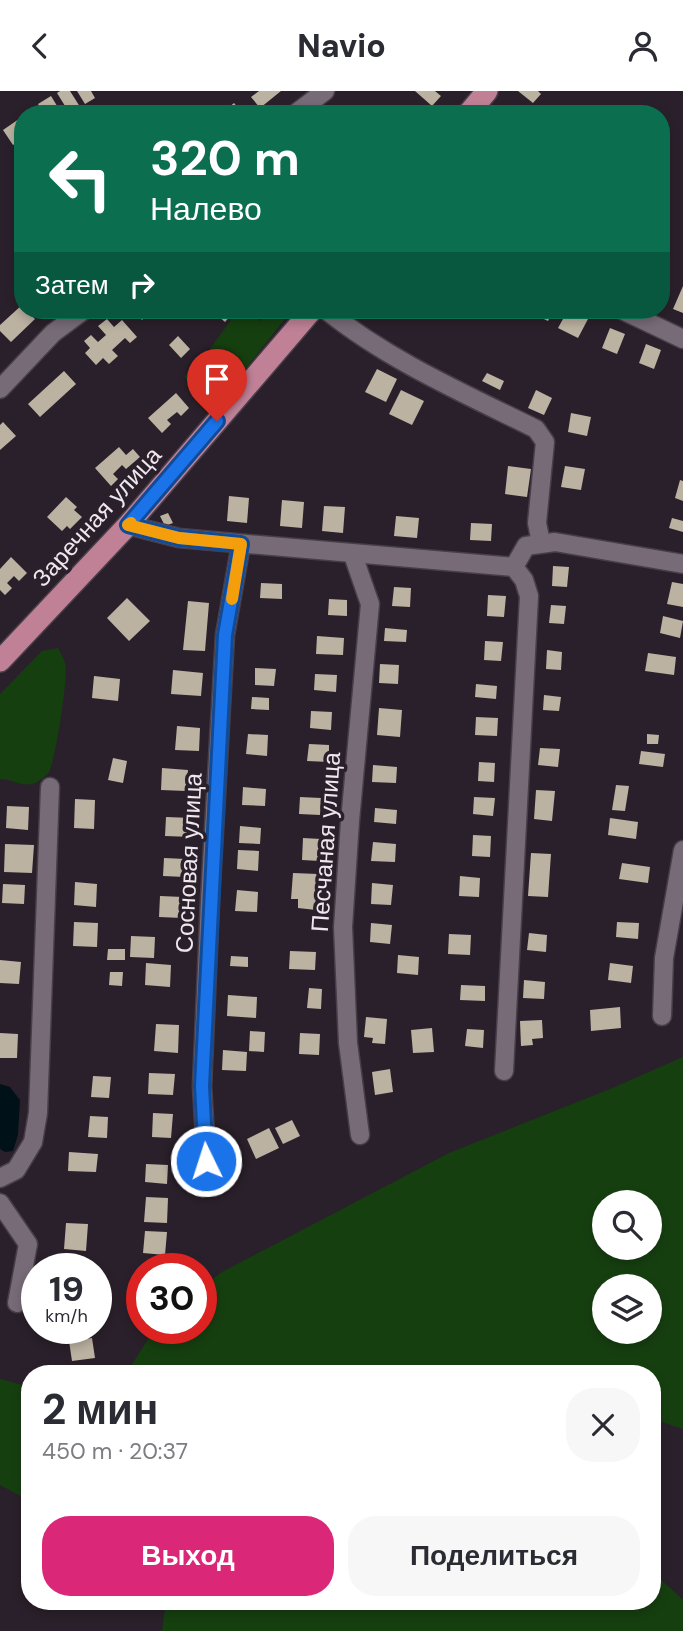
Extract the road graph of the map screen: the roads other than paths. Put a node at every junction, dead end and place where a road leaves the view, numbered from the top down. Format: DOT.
graph roads {
  1 [pos="325,91"];
  2 [pos="486,91"];
  3 [pos="307,105"];
  4 [pos="475,105"];
  5 [pos="72,319"];
  6 [pos="304,319"];
  7 [pos="337,319"];
  8 [pos="641,319"];
  9 [pos="683,339"];
  10 [pos="0,389"];
  11 [pos="128,525"];
  12 [pos="541,543"];
  13 [pos="241,544"];
  14 [pos="353,555"];
  15 [pos="683,564"];
  16 [pos="514,568"];
  17 [pos="0,661"];
  18 [pos="50,787"];
  19 [pos="683,850"];
  20 [pos="662,1016"];
  21 [pos="504,1071"];
  22 [pos="360,1135"];
  23 [pos="0,1178"];
  24 [pos="208,1187"];
  25 [pos="0,1203"];
  26 [pos="17,1303"];
  1 -- 3 [label="street"];
  2 -- 4 [label="main road"];
  5 -- 10 [label="street"];
  6 -- 11 [label="main road, Заречная улица"];
  7 -- 12 [label="street"];
  8 -- 9 [label="street"];
  11 -- 13 [label="street"];
  11 -- 17 [label="main road, Заречная улица"];
  12 -- 15 [label="street"];
  12 -- 16 [label="street"];
  13 -- 14 [label="street"];
  13 -- 24 [label="street, Сосновая улица"];
  14 -- 16 [label="street"];
  14 -- 22 [label="street, Песчаная улица"];
  16 -- 21 [label="street"];
  18 -- 23 [label="street"];
  19 -- 20 [label="street"];
  25 -- 26 [label="street"];
}
